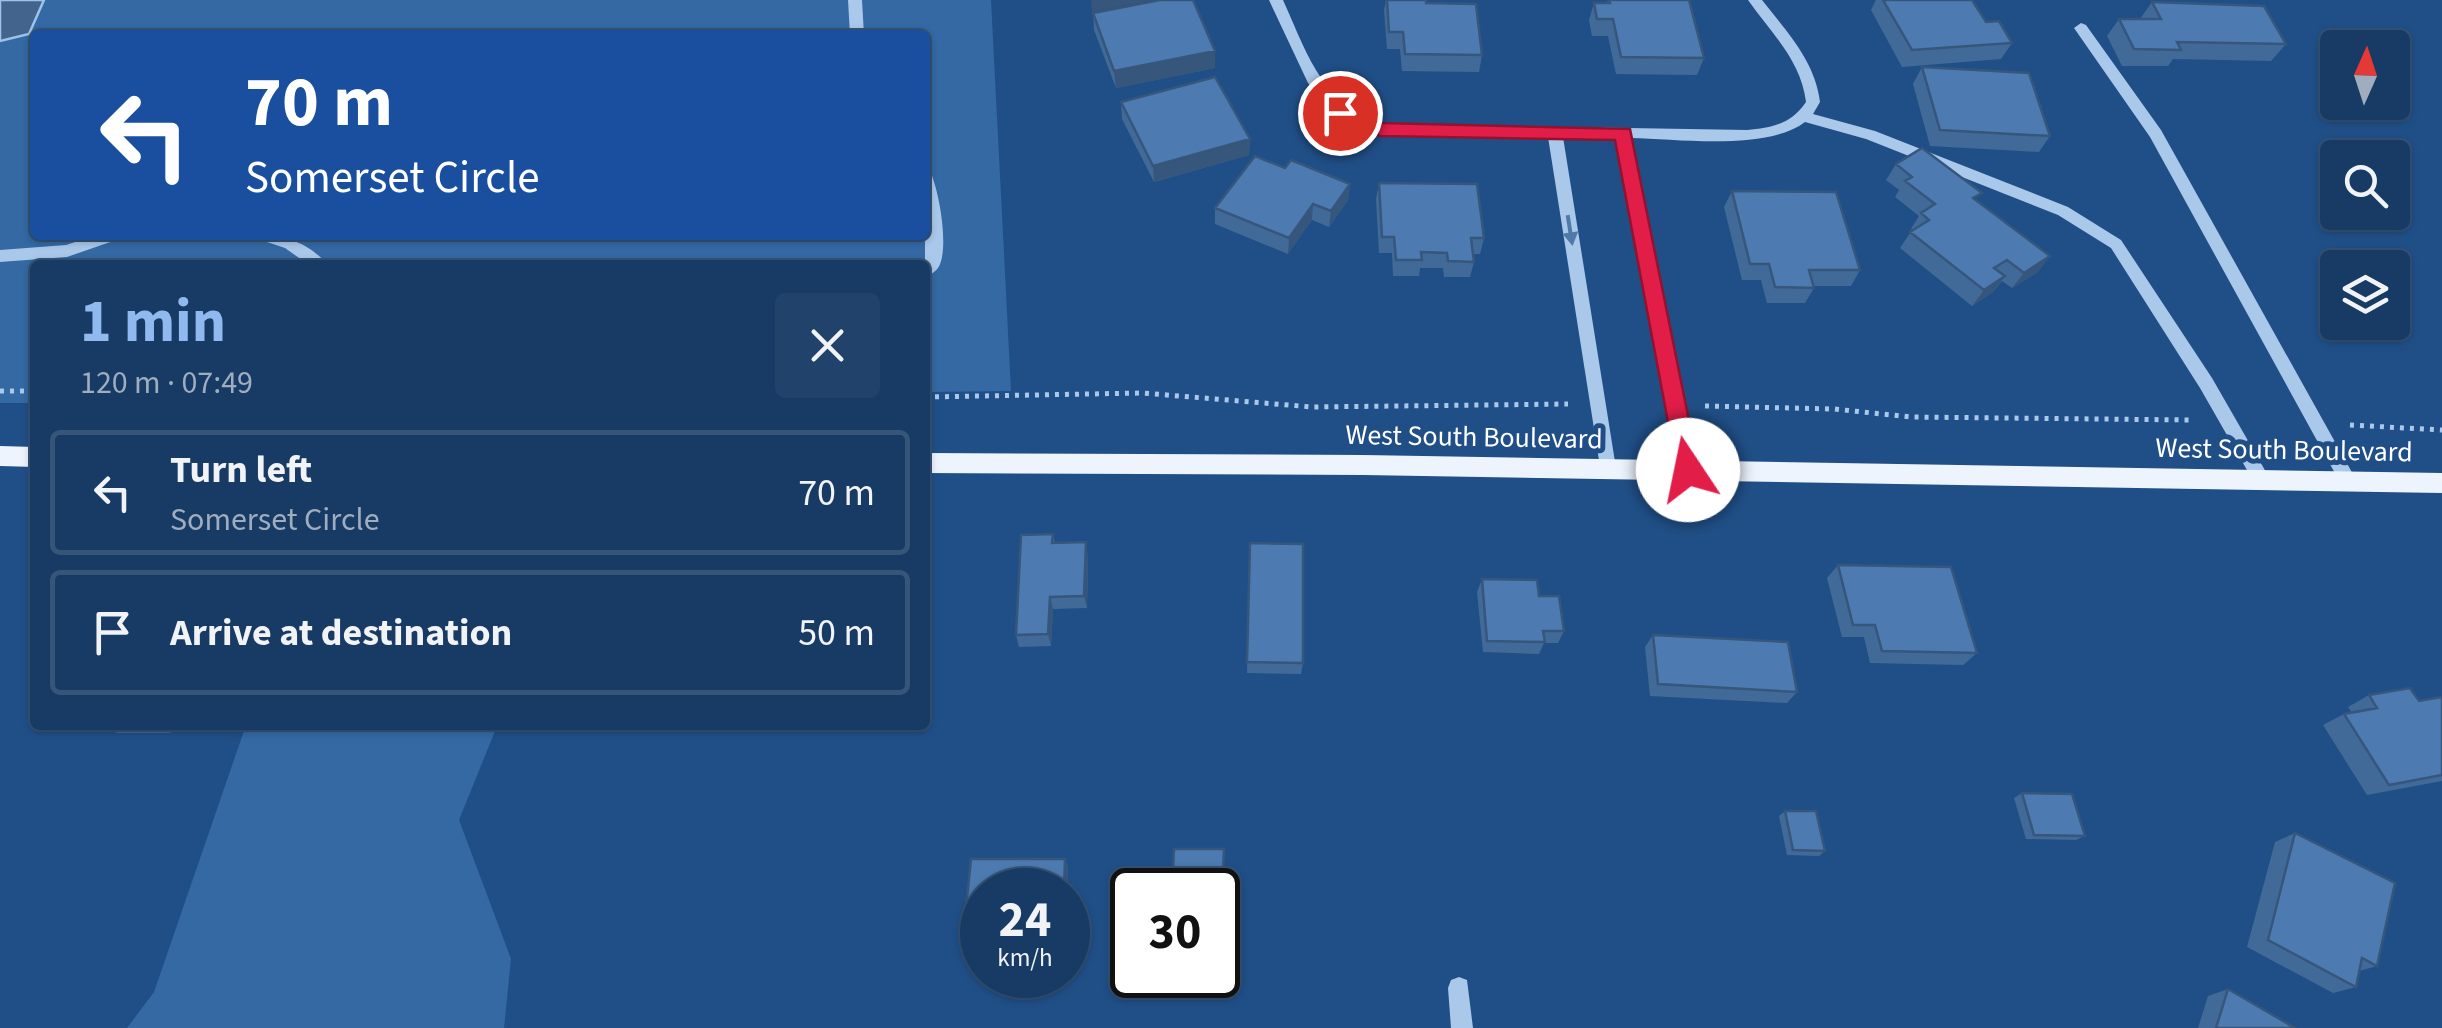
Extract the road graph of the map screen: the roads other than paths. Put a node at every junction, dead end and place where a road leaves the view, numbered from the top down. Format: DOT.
graph roads {
  1 [pos="854,0"];
  2 [pos="1276,0"];
  3 [pos="1755,0"];
  4 [pos="2081,28"];
  5 [pos="856,30"];
  6 [pos="1804,117"];
  7 [pos="1556,134"];
  8 [pos="1624,134"];
  9 [pos="930,186"];
  10 [pos="99,240"];
  11 [pos="278,240"];
  12 [pos="0,256"];
  13 [pos="313,260"];
  14 [pos="930,267"];
  15 [pos="0,456"];
  16 [pos="30,457"];
  17 [pos="930,463"];
  18 [pos="1607,468"];
  19 [pos="1688,470"];
  20 [pos="2260,479"];
  21 [pos="2348,481"];
  22 [pos="2442,483"];
  23 [pos="1459,988"];
  24 [pos="1462,1028"];
  1 -- 5 [label="street"];
  2 -- 7 [label="street"];
  3 -- 6 [label="street"];
  4 -- 21 [label="street"];
  6 -- 8 [label="street"];
  6 -- 20 [label="street"];
  7 -- 8 [label="street"];
  7 -- 18 [label="street, one-way"];
  8 -- 19 [label="street"];
  9 -- 14 [label="street"];
  10 -- 12 [label="street"];
  11 -- 13 [label="street"];
  15 -- 16 [label="main road"];
  17 -- 18 [label="main road, West South Boulevard"];
  18 -- 19 [label="main road, West South Boulevard"];
  19 -- 20 [label="main road, West South Boulevard"];
  20 -- 21 [label="main road, West South Boulevard"];
  21 -- 22 [label="main road, West South Boulevard"];
  23 -- 24 [label="street"];
}
